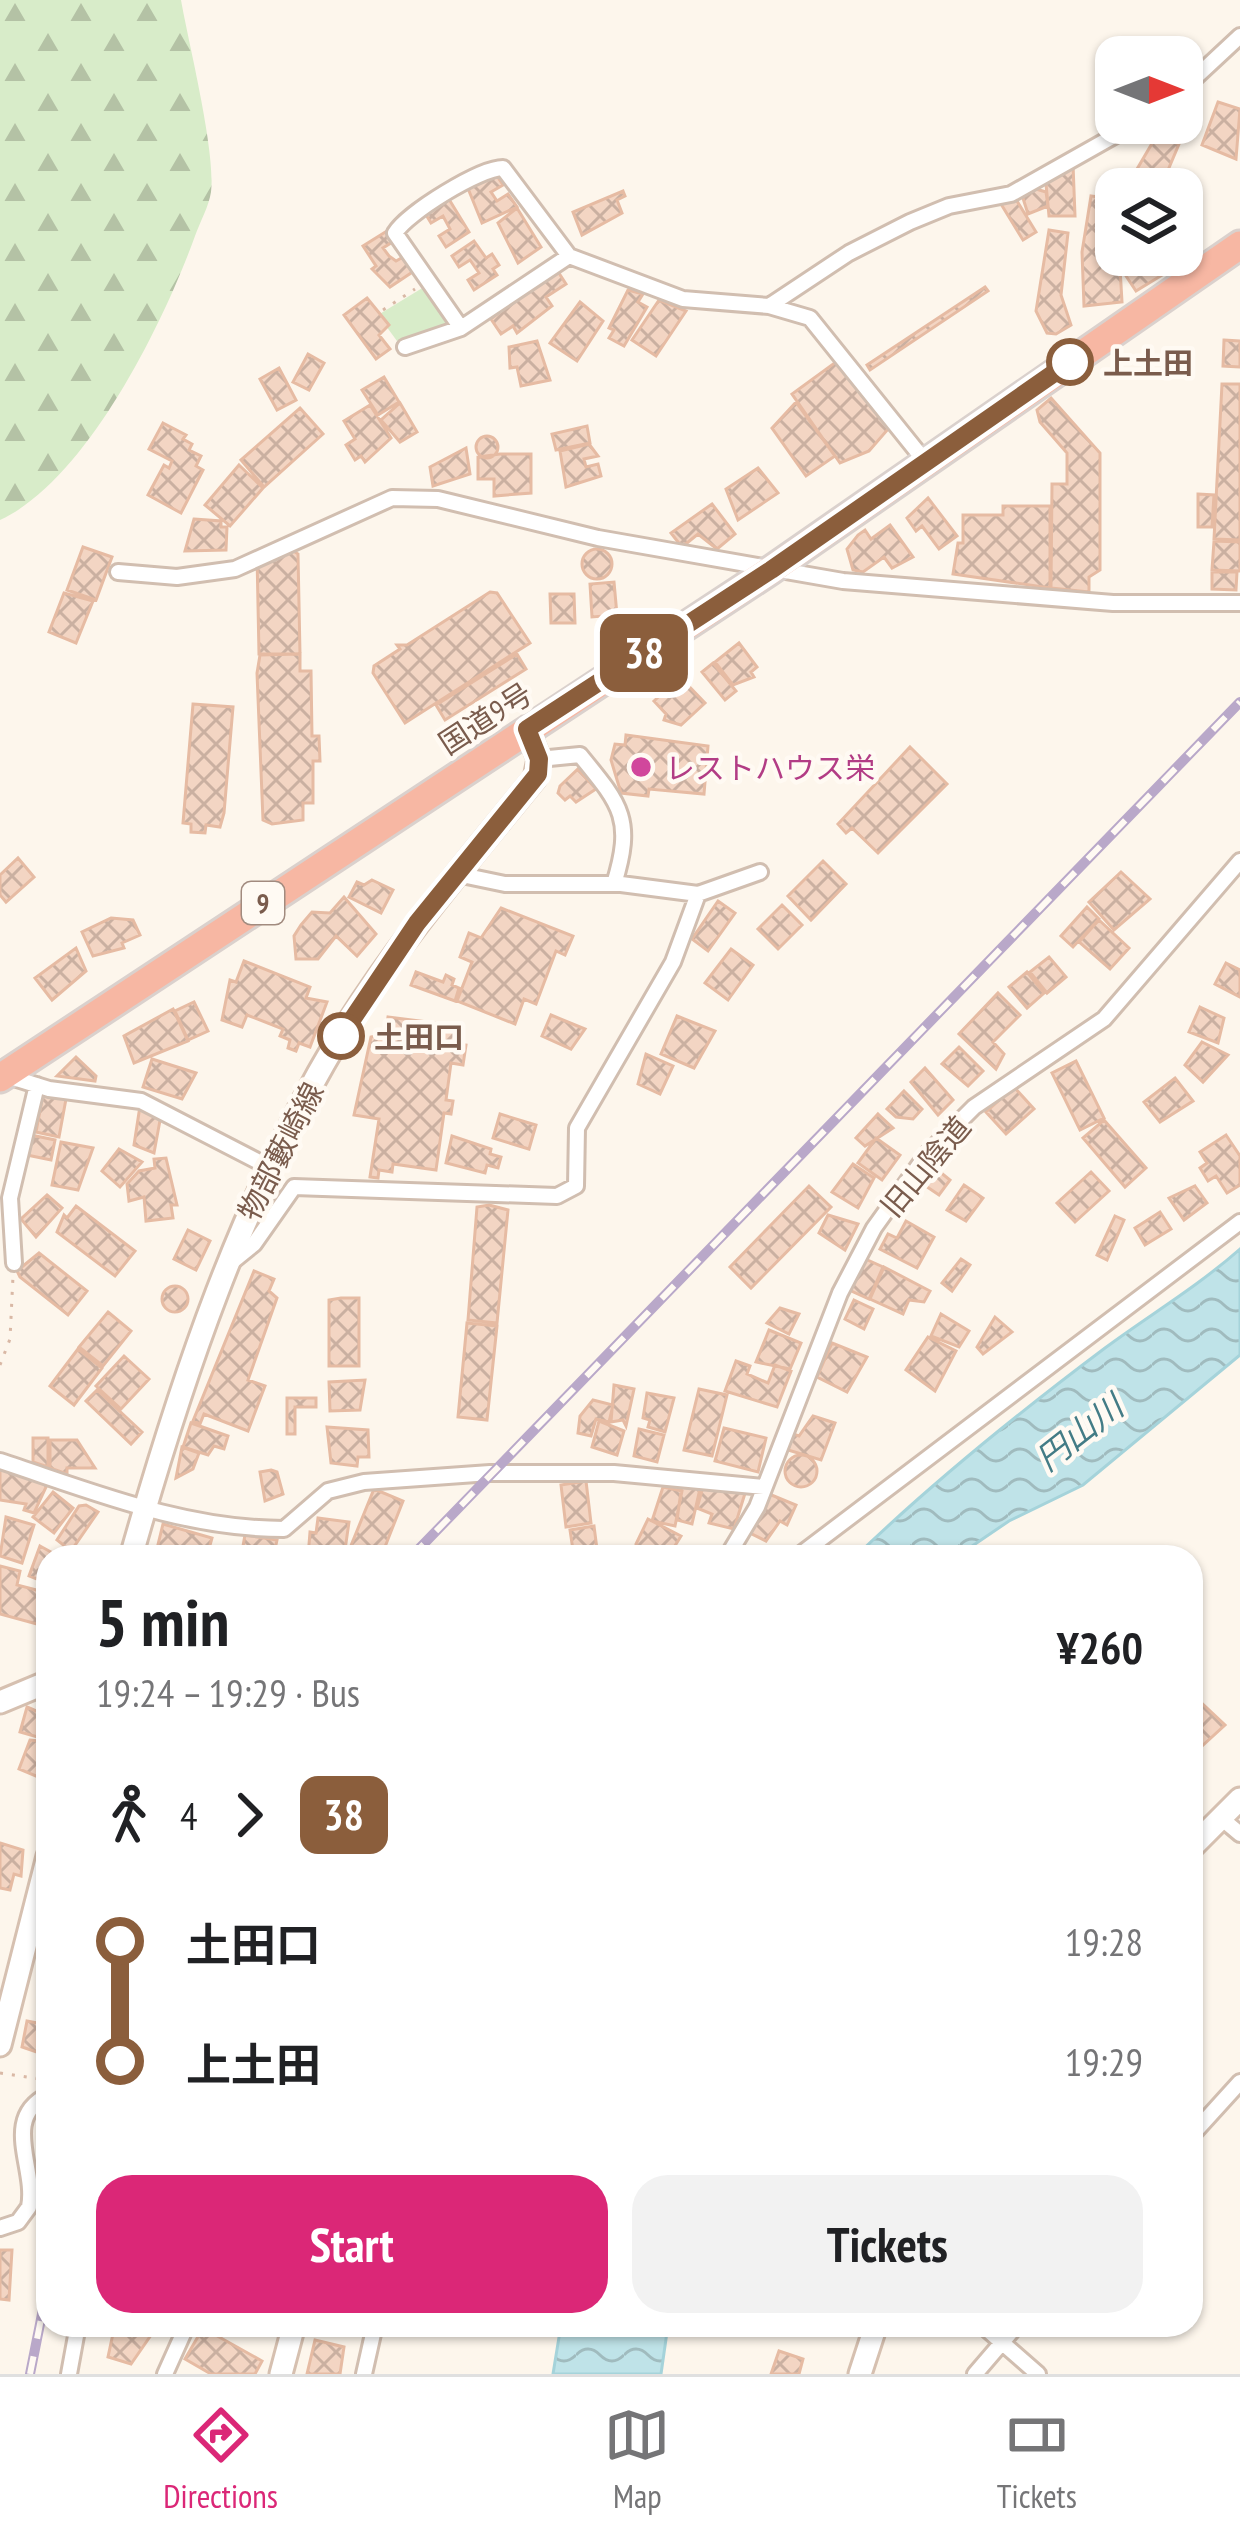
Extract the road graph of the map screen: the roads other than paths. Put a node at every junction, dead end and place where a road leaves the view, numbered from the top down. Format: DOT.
graph roads {
  1 [pos="1240,36"];
  2 [pos="1203,70"];
  3 [pos="1100,144"];
  4 [pos="1240,245"];
  5 [pos="569,256"];
  6 [pos="770,306"];
  7 [pos="461,328"];
  8 [pos="405,346"];
  9 [pos="924,460"];
  10 [pos="771,570"];
  11 [pos="118,572"];
  12 [pos="1240,603"];
  13 [pos="527,729"];
  14 [pos="539,759"];
  15 [pos="1240,861"];
  16 [pos="760,872"];
  17 [pos="457,874"];
  18 [pos="614,884"];
  19 [pos="698,894"];
  20 [pos="2,1075"];
  21 [pos="37,1085"];
  22 [pos="269,1167"];
  23 [pos="1240,1222"];
  24 [pos="14,1263"];
  25 [pos="225,1267"];
  26 [pos="0,1461"];
  27 [pos="764,1487"];
  28 [pos="145,1510"];
  29 [pos="135,1545"];
  30 [pos="734,1545"];
  31 [pos="813,1545"];
  32 [pos="36,1687"];
  33 [pos="0,1702"];
  34 [pos="1240,1799"];
  35 [pos="1221,1818"];
  36 [pos="1240,1834"];
  37 [pos="1203,1836"];
  38 [pos="36,1903"];
  39 [pos="0,2045"];
  40 [pos="1240,2082"];
  41 [pos="36,2102"];
  42 [pos="1203,2123"];
  43 [pos="0,2228"];
  44 [pos="76,2337"];
  45 [pos="182,2337"];
  46 [pos="291,2337"];
  47 [pos="372,2337"];
  48 [pos="871,2337"];
  49 [pos="997,2337"];
  50 [pos="1006,2337"];
  51 [pos="1002,2341"];
  52 [pos="69,2374"];
  53 [pos="165,2374"];
  54 [pos="281,2374"];
  55 [pos="364,2374"];
  56 [pos="860,2374"];
  57 [pos="975,2374"];
  58 [pos="1038,2374"];
  1 -- 2 [label="street"];
  3 -- 6 [label="street"];
  4 -- 9 [label="highway, 国道9号 / 9"];
  5 -- 6 [label="street"];
  5 -- 7 [label="street"];
  5 -- 7 [label="street"];
  6 -- 9 [label="street"];
  7 -- 8 [label="street"];
  9 -- 10 [label="highway, 国道9号 / 9"];
  10 -- 11 [label="street"];
  10 -- 12 [label="street"];
  10 -- 13 [label="highway, 国道9号 / 9"];
  13 -- 14 [label="main road"];
  13 -- 20 [label="highway, 国道9号 / 9"];
  14 -- 17 [label="main road, 物部藪崎線"];
  14 -- 18 [label="street"];
  15 -- 27 [label="street, 旧山陰道"];
  16 -- 19 [label="street"];
  17 -- 18 [label="street"];
  17 -- 22 [label="main road, 物部藪崎線"];
  18 -- 19 [label="street"];
  19 -- 25 [label="street"];
  20 -- 21 [label="street"];
  21 -- 22 [label="street"];
  21 -- 24 [label="street"];
  22 -- 25 [label="main road, 物部藪崎線"];
  23 -- 31 [label="street"];
  25 -- 28 [label="main road, 物部藪崎線"];
  26 -- 28 [label="street"];
  27 -- 28 [label="street"];
  27 -- 30 [label="street, 旧山陰道"];
  28 -- 29 [label="main road, 物部藪崎線"];
  32 -- 33 [label="main road"];
  34 -- 35 [label="main road"];
  35 -- 36 [label="street"];
  35 -- 37 [label="main road"];
  38 -- 39 [label="main road"];
  40 -- 42 [label="street"];
  41 -- 43 [label="street"];
  44 -- 52 [label="street"];
  45 -- 53 [label="street"];
  46 -- 54 [label="main road"];
  47 -- 55 [label="street"];
  48 -- 56 [label="main road"];
  49 -- 51 [label="street"];
  50 -- 51 [label="street"];
  51 -- 57 [label="street"];
  51 -- 58 [label="street"];
}
